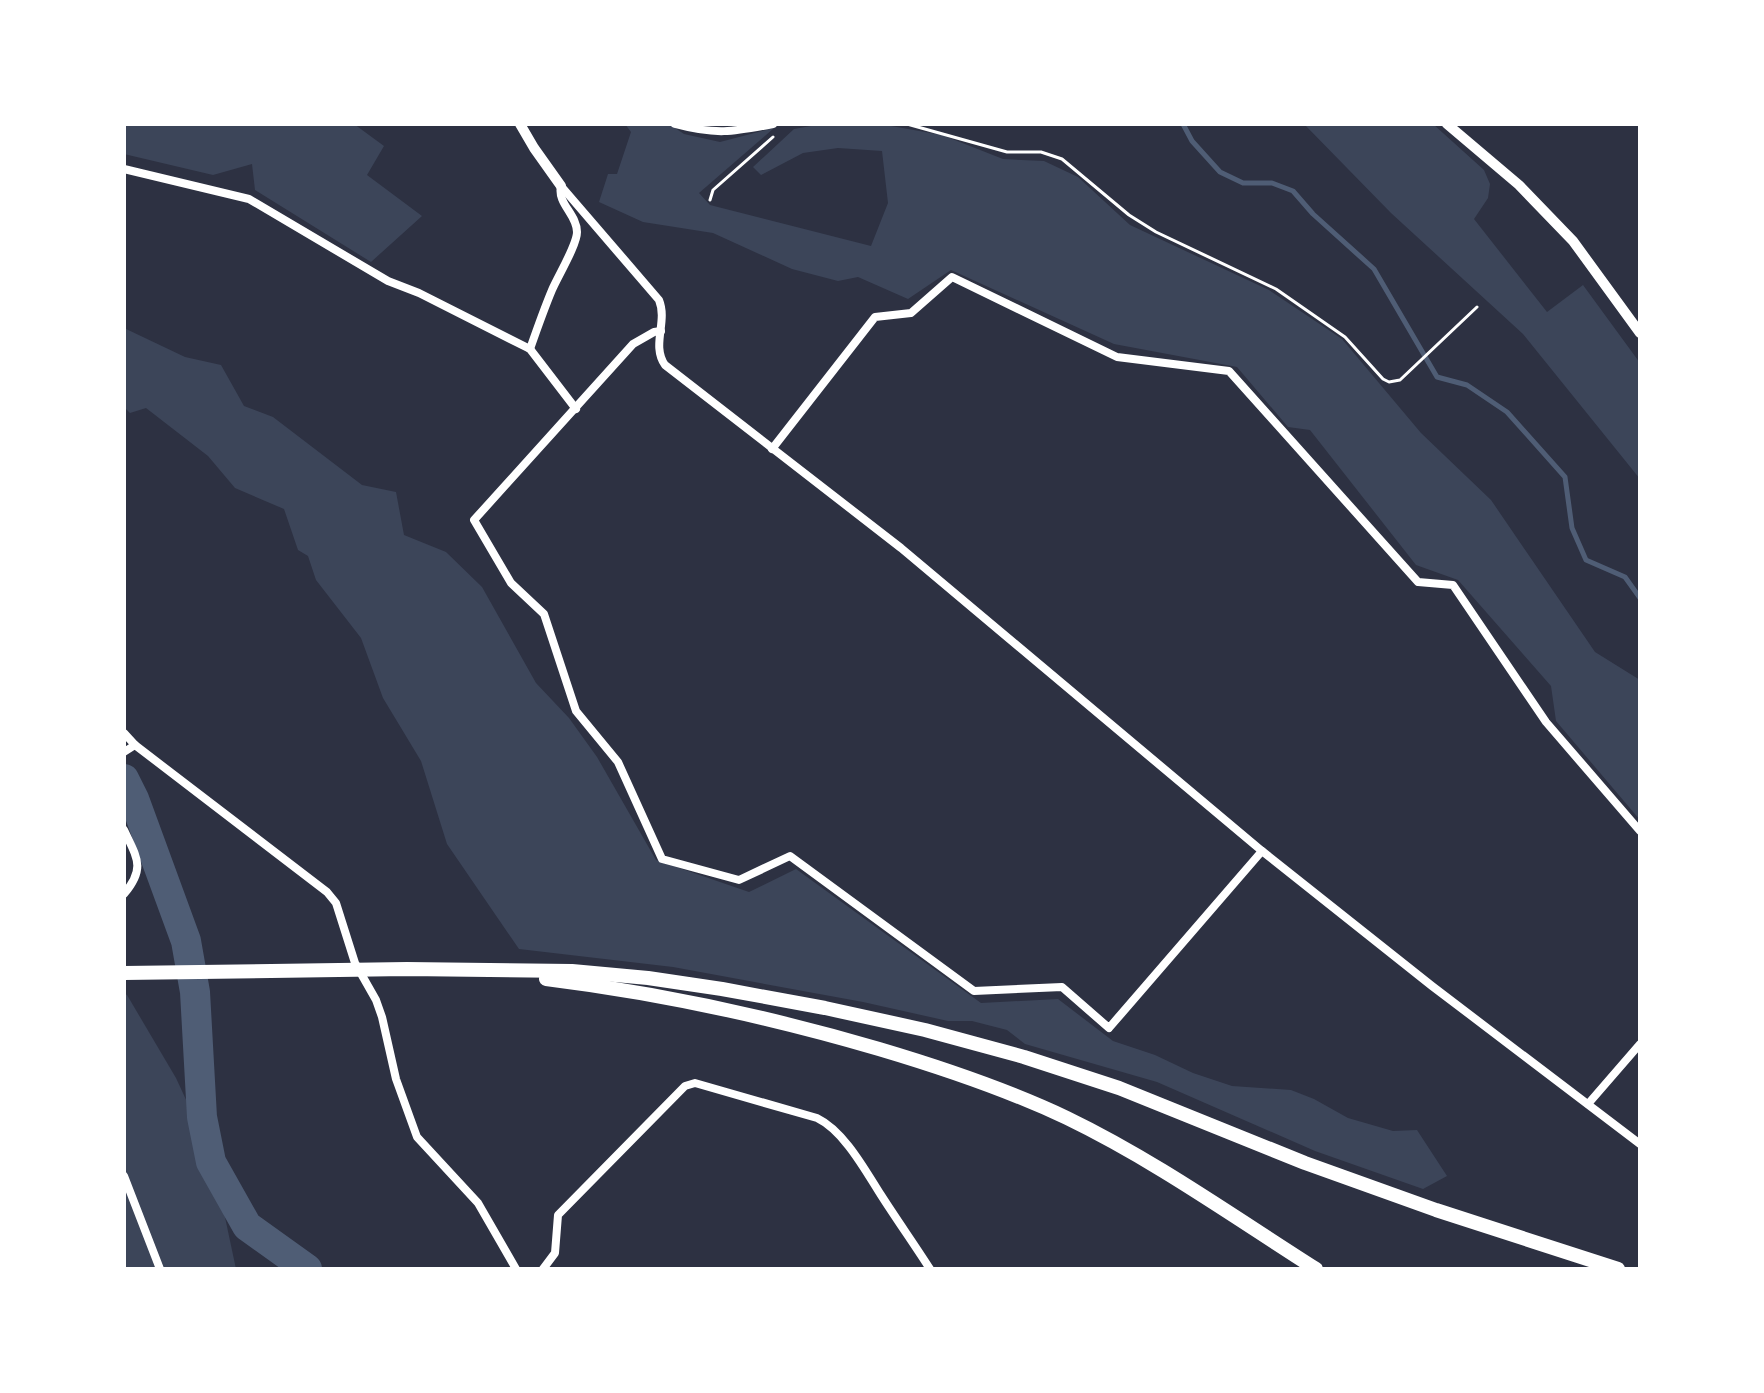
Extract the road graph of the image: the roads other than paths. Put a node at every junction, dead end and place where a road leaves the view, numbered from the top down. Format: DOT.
graph roads {
  1 [pos="520,124"];
  2 [pos="675,124"];
  3 [pos="1447,124"];
  4 [pos="775,129"];
  5 [pos="124,169"];
  6 [pos="561,186"];
  7 [pos="661,331"];
  8 [pos="1640,333"];
  9 [pos="530,349"];
  10 [pos="576,409"];
  11 [pos="772,449"];
  12 [pos="124,733"];
  13 [pos="129,749"];
  14 [pos="124,830"];
  15 [pos="1640,831"];
  16 [pos="1262,851"];
  17 [pos="124,894"];
  18 [pos="486,971"];
  19 [pos="124,973"];
  20 [pos="1640,1044"];
  21 [pos="1588,1104"];
  22 [pos="1640,1144"];
  23 [pos="124,1176"];
  24 [pos="160,1269"];
  25 [pos="516,1269"];
  26 [pos="543,1269"];
  27 [pos="930,1269"];
  28 [pos="1316,1269"];
  29 [pos="1618,1269"];
  1 -- 6 [label="street"];
  2 -- 4 [label="street"];
  3 -- 8 [label="street"];
  5 -- 9 [label="street"];
  6 -- 7 [label="street"];
  6 -- 9 [label="street"];
  7 -- 10 [label="street"];
  7 -- 11 [label="street"];
  9 -- 10 [label="street"];
  10 -- 16 [label="street"];
  11 -- 15 [label="street"];
  11 -- 16 [label="street"];
  12 -- 13 [label="street"];
  13 -- 25 [label="street"];
  14 -- 17 [label="street"];
  16 -- 21 [label="street"];
  18 -- 19 [label="highway"];
  18 -- 28 [label="highway"];
  18 -- 29 [label="highway"];
  20 -- 21 [label="street"];
  21 -- 22 [label="street"];
  23 -- 24 [label="street"];
  26 -- 27 [label="street"];
}
